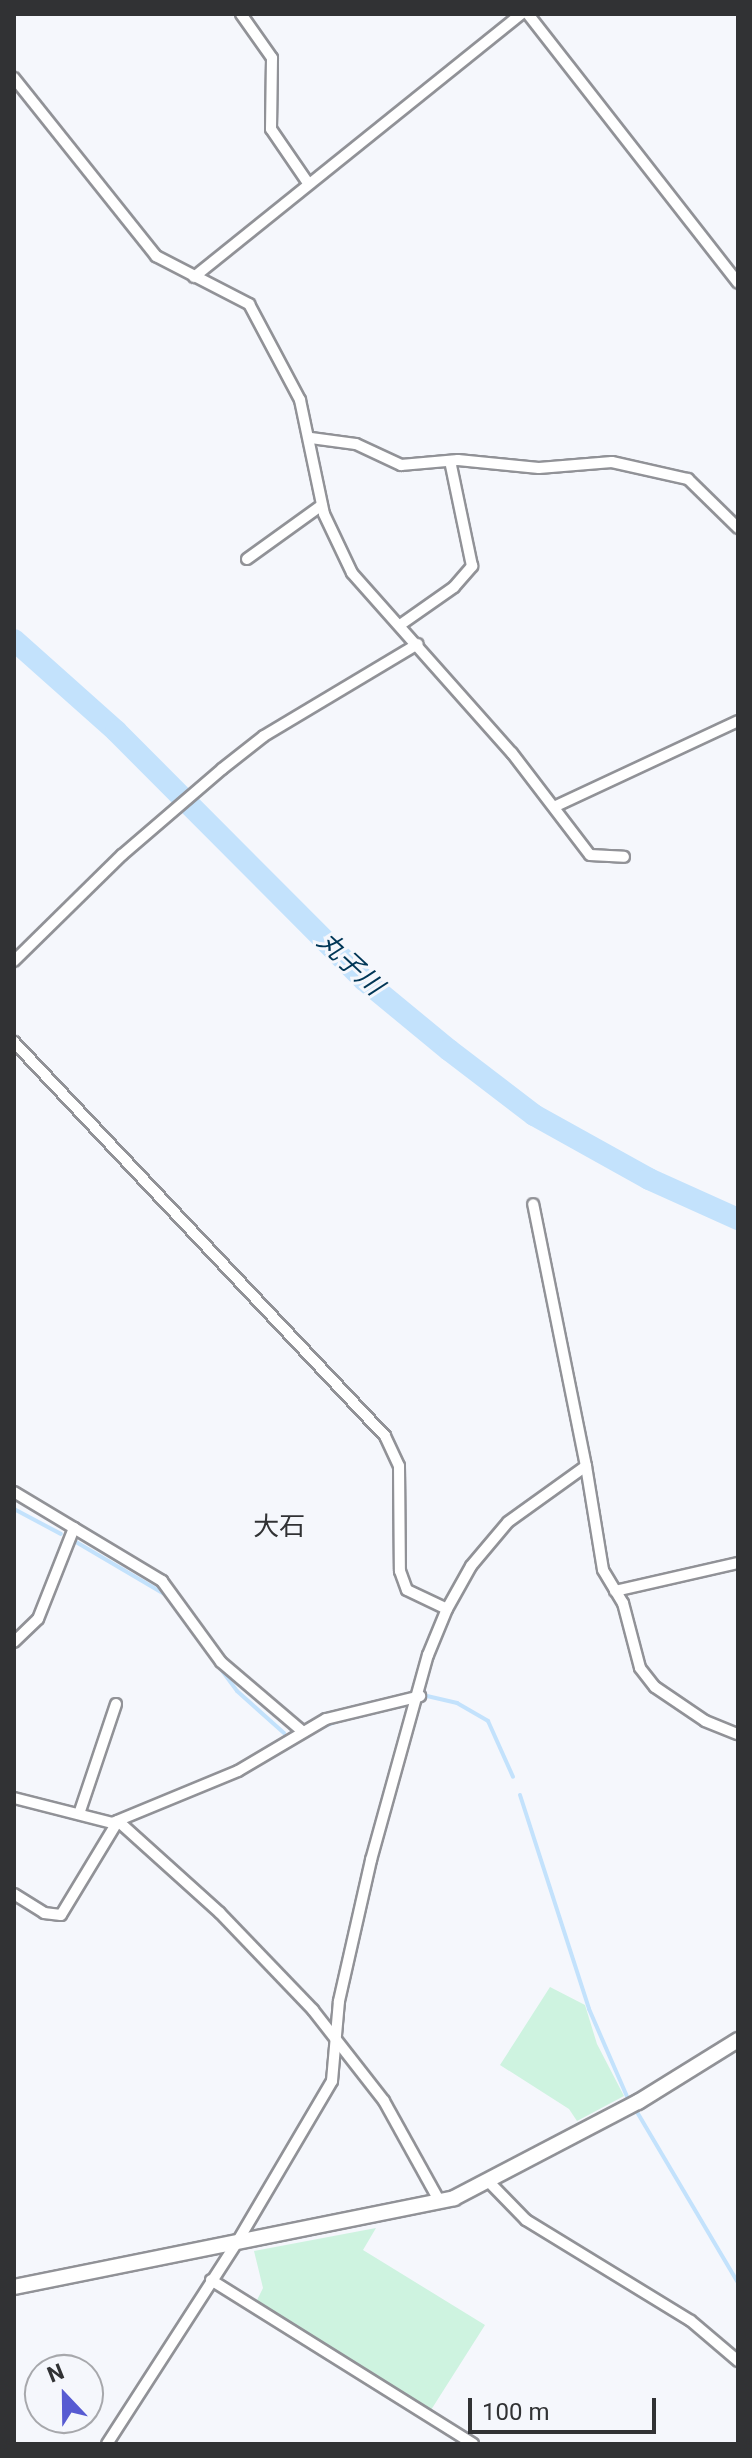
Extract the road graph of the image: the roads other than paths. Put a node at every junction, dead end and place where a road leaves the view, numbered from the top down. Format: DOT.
graph roads {
  1 [pos="241,14"];
  2 [pos="521,14"];
  3 [pos="528,14"];
  4 [pos="14,78"];
  5 [pos="308,183"];
  6 [pos="194,277"];
  7 [pos="738,283"];
  8 [pos="311,438"];
  9 [pos="450,461"];
  10 [pos="322,505"];
  11 [pos="738,528"];
  12 [pos="247,559"];
  13 [pos="400,625"];
  14 [pos="418,644"];
  15 [pos="738,721"];
  16 [pos="556,806"];
  17 [pos="624,857"];
  18 [pos="14,961"];
  19 [pos="14,1042"];
  20 [pos="533,1204"];
  21 [pos="586,1466"];
  22 [pos="14,1492"];
  23 [pos="74,1528"];
  24 [pos="738,1563"];
  25 [pos="615,1591"];
  26 [pos="447,1609"];
  27 [pos="14,1642"];
  28 [pos="420,1696"];
  29 [pos="116,1704"];
  30 [pos="302,1731"];
  31 [pos="738,1734"];
  32 [pos="14,1798"];
  33 [pos="79,1814"];
  34 [pos="118,1821"];
  35 [pos="14,1894"];
  36 [pos="336,2039"];
  37 [pos="738,2040"];
  38 [pos="490,2183"];
  39 [pos="440,2202"];
  40 [pos="236,2244"];
  41 [pos="211,2280"];
  42 [pos="14,2287"];
  43 [pos="738,2361"];
  44 [pos="107,2444"];
  45 [pos="473,2444"];
  1 -- 5 [label="street"];
  2 -- 5 [label="street"];
  3 -- 7 [label="street"];
  4 -- 6 [label="street"];
  5 -- 6 [label="street"];
  6 -- 8 [label="street"];
  8 -- 9 [label="street"];
  8 -- 10 [label="street"];
  9 -- 11 [label="street"];
  9 -- 13 [label="street"];
  10 -- 12 [label="street"];
  10 -- 13 [label="street"];
  13 -- 14 [label="street"];
  14 -- 16 [label="street"];
  14 -- 18 [label="street"];
  15 -- 16 [label="street"];
  16 -- 17 [label="street"];
  19 -- 26 [label="street"];
  20 -- 21 [label="street"];
  21 -- 25 [label="street"];
  21 -- 26 [label="street"];
  22 -- 23 [label="street"];
  23 -- 27 [label="street"];
  23 -- 30 [label="street"];
  24 -- 25 [label="street"];
  25 -- 31 [label="street"];
  26 -- 28 [label="street"];
  28 -- 30 [label="street"];
  28 -- 36 [label="street"];
  29 -- 33 [label="street"];
  30 -- 34 [label="street"];
  32 -- 33 [label="street"];
  33 -- 34 [label="street"];
  34 -- 35 [label="street"];
  34 -- 36 [label="street"];
  36 -- 39 [label="street"];
  36 -- 40 [label="street"];
  37 -- 38 [label="street"];
  38 -- 39 [label="street"];
  38 -- 43 [label="street"];
  39 -- 40 [label="street"];
  40 -- 41 [label="street"];
  40 -- 42 [label="street"];
  41 -- 44 [label="street"];
  41 -- 45 [label="street"];
}
